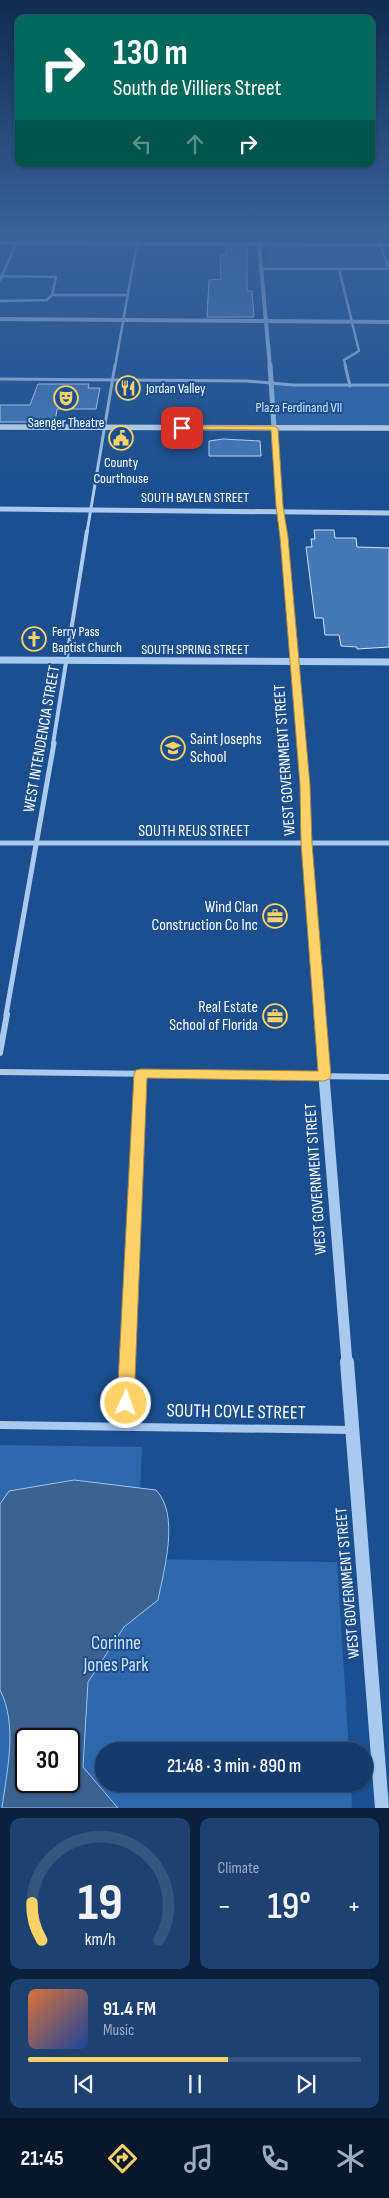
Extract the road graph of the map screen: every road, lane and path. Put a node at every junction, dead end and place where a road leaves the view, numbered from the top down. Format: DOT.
graph roads {
  1 [pos="123,321"];
  2 [pos="265,321"];
  3 [pos="298,321"];
  4 [pos="354,322"];
  5 [pos="389,322"];
  6 [pos="0,379"];
  7 [pos="112,379"];
  8 [pos="271,383"];
  9 [pos="389,385"];
  10 [pos="350,386"];
  11 [pos="0,428"];
  12 [pos="103,428"];
  13 [pos="274,428"];
  14 [pos="389,428"];
  15 [pos="0,509"];
  16 [pos="89,509"];
  17 [pos="280,511"];
  18 [pos="389,512"];
  19 [pos="0,660"];
  20 [pos="68,661"];
  21 [pos="295,662"];
  22 [pos="389,662"];
  23 [pos="0,843"];
  24 [pos="306,843"];
  25 [pos="389,843"];
  26 [pos="36,844"];
  27 [pos="0,1053"];
  28 [pos="0,1072"];
  29 [pos="141,1074"];
  30 [pos="324,1076"];
  31 [pos="389,1077"];
  32 [pos="0,1425"];
  33 [pos="128,1427"];
  34 [pos="352,1430"];
  35 [pos="382,1808"];
  1 -- 7 [label="street, WEST INTENDENCIA STREET"];
  2 -- 8 [label="street, WEST GOVERNMENT STREET"];
  3 -- 4 [label="street"];
  4 -- 5 [label="street"];
  4 -- 10 [label="street"];
  6 -- 7 [label="street"];
  7 -- 8 [label="street"];
  7 -- 12 [label="street, WEST INTENDENCIA STREET"];
  8 -- 10 [label="street"];
  8 -- 13 [label="street, WEST GOVERNMENT STREET"];
  9 -- 10 [label="street"];
  11 -- 12 [label="main road"];
  12 -- 13 [label="main road"];
  12 -- 16 [label="street, WEST INTENDENCIA STREET"];
  13 -- 14 [label="main road"];
  13 -- 17 [label="street, WEST GOVERNMENT STREET"];
  15 -- 16 [label="street, SOUTH BAYLEN STREET"];
  16 -- 17 [label="street, SOUTH BAYLEN STREET"];
  16 -- 20 [label="street, WEST INTENDENCIA STREET"];
  17 -- 18 [label="street, SOUTH BAYLEN STREET"];
  17 -- 21 [label="street, WEST GOVERNMENT STREET"];
  19 -- 20 [label="street, SOUTH SPRING STREET"];
  20 -- 21 [label="street, SOUTH SPRING STREET"];
  20 -- 26 [label="street, WEST INTENDENCIA STREET"];
  21 -- 22 [label="street, SOUTH SPRING STREET"];
  21 -- 24 [label="street, WEST GOVERNMENT STREET"];
  23 -- 26 [label="street, SOUTH REUS STREET"];
  24 -- 25 [label="street, SOUTH REUS STREET"];
  24 -- 26 [label="street, SOUTH REUS STREET"];
  24 -- 30 [label="street, WEST GOVERNMENT STREET"];
  26 -- 27 [label="street, WEST INTENDENCIA STREET"];
  28 -- 29 [label="street"];
  29 -- 30 [label="street"];
  29 -- 33 [label="street"];
  30 -- 31 [label="street"];
  30 -- 34 [label="street, WEST GOVERNMENT STREET"];
  32 -- 33 [label="street, SOUTH COYLE STREET"];
  33 -- 34 [label="street, SOUTH COYLE STREET"];
  34 -- 35 [label="street, WEST GOVERNMENT STREET"];
}
